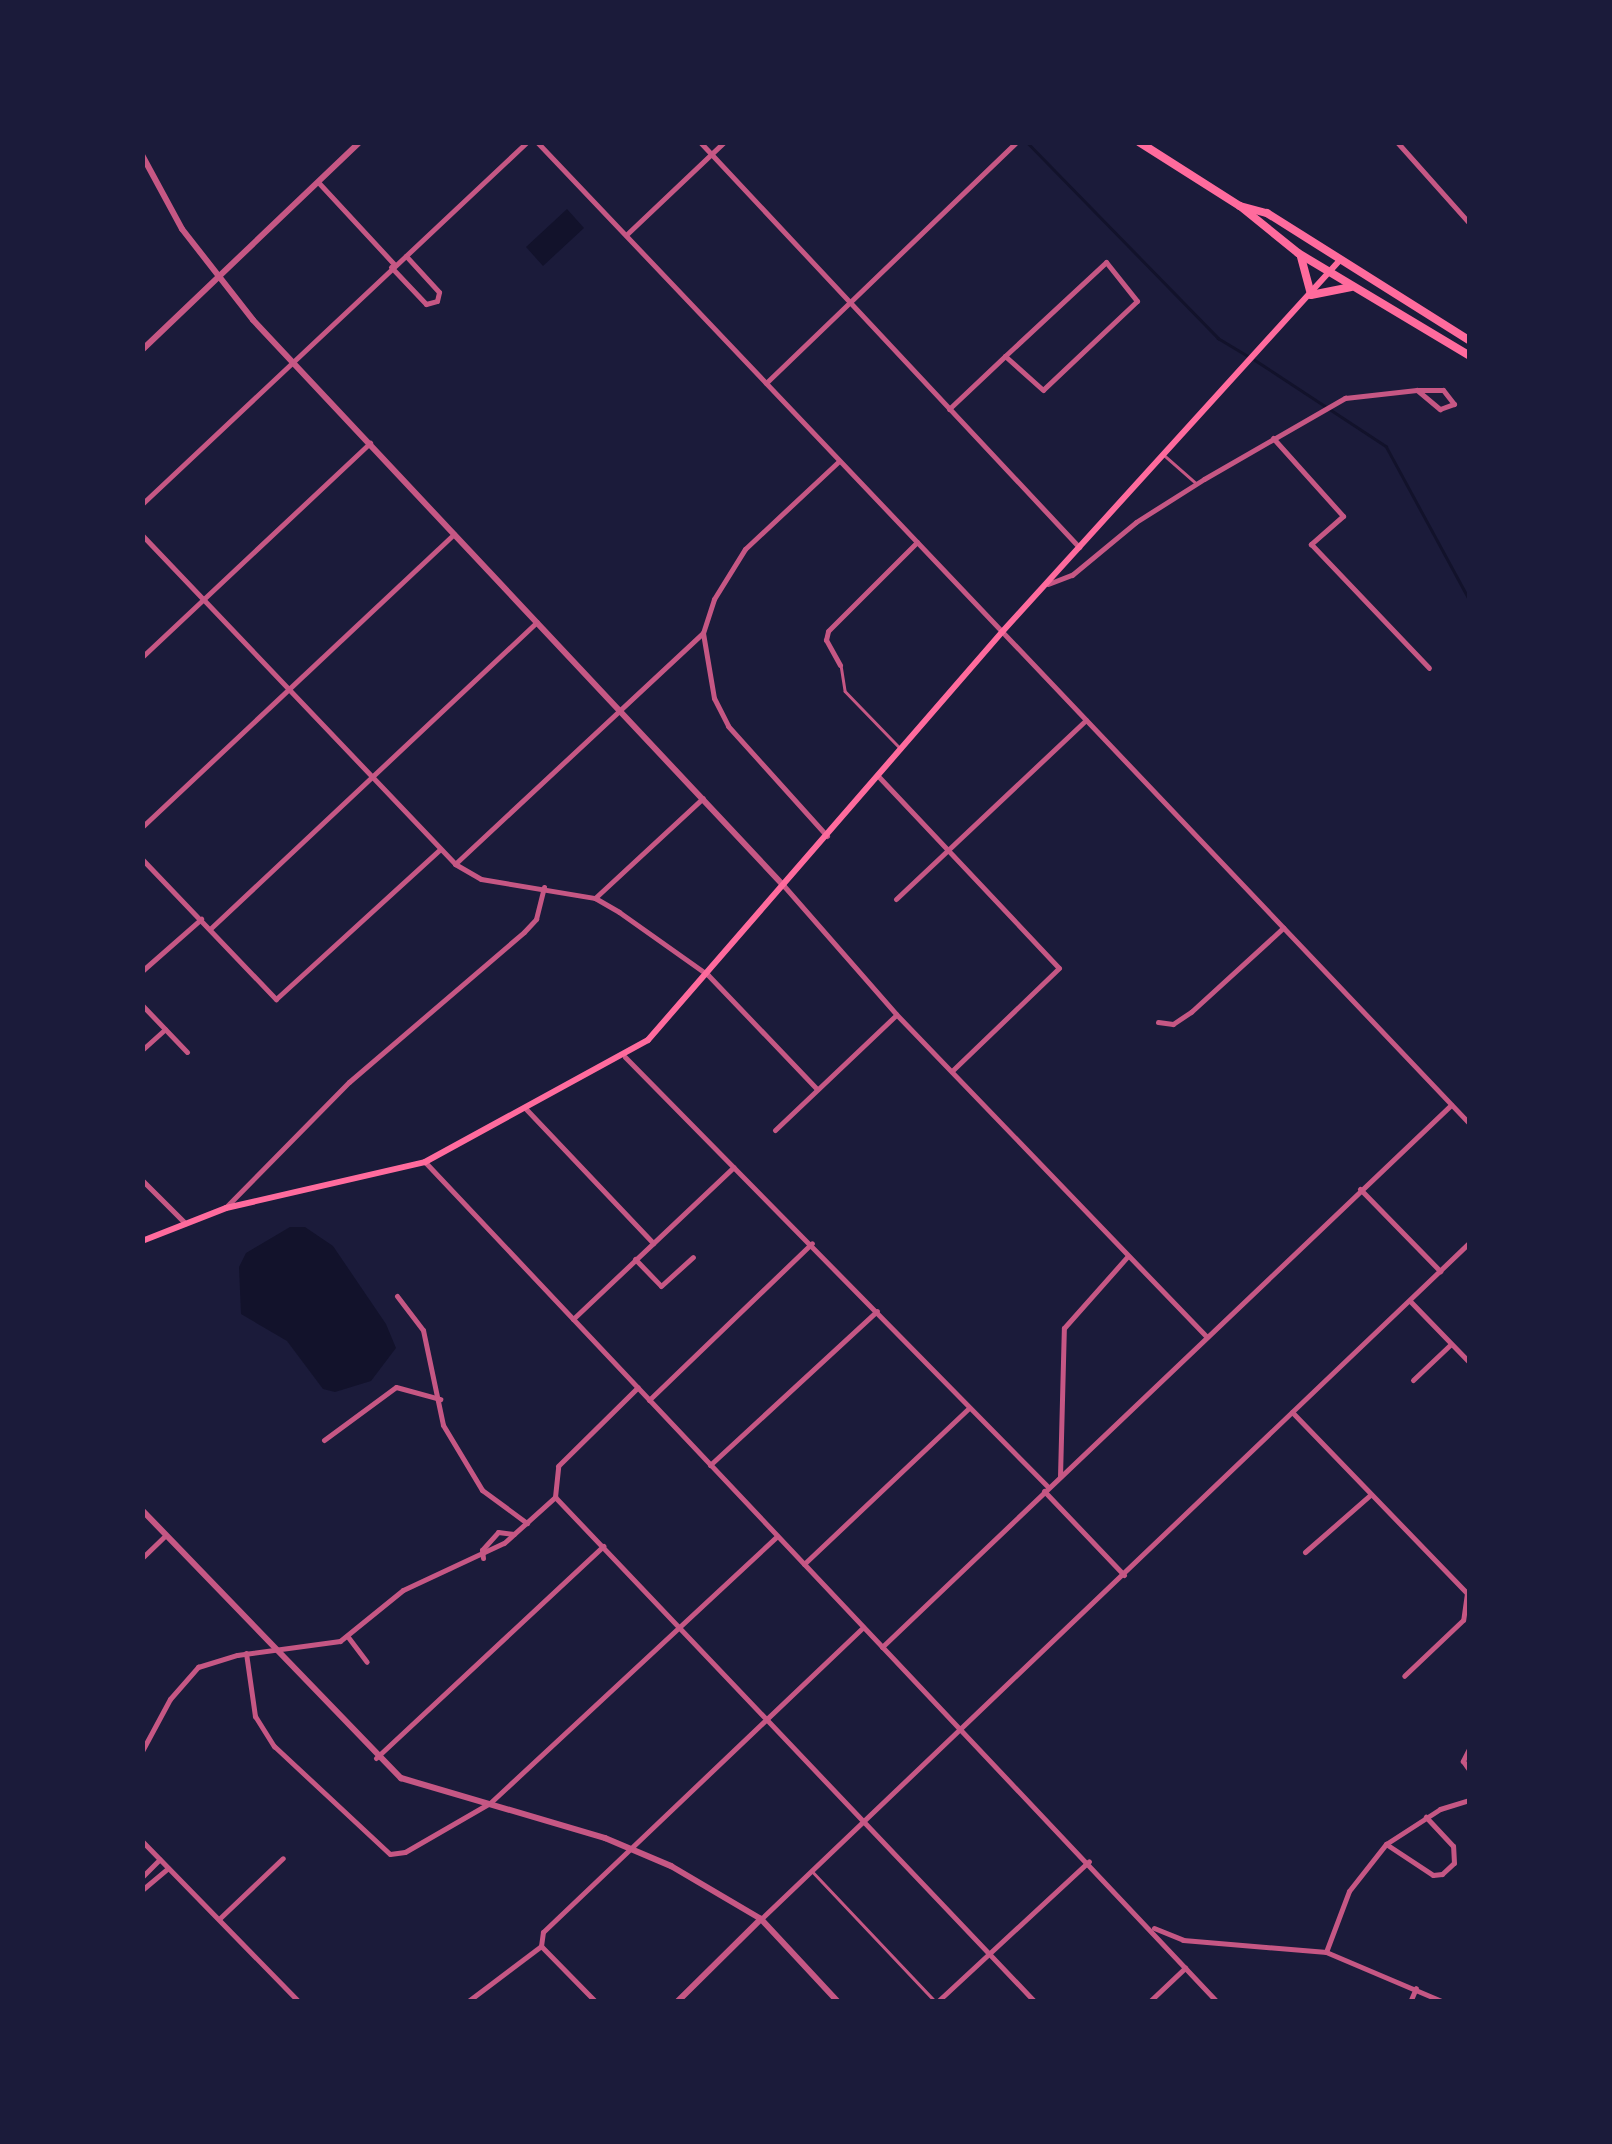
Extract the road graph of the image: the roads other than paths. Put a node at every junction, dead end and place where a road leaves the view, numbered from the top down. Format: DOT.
graph roads {
  1 [pos="360,142"];
  2 [pos="526,142"];
  3 [pos="538,142"];
  4 [pos="700,142"];
  5 [pos="724,142"];
  6 [pos="1016,142"];
  7 [pos="1139,142"];
  8 [pos="1397,142"];
  9 [pos="712,154"];
  10 [pos="142,155"];
  11 [pos="318,182"];
  12 [pos="1240,206"];
  13 [pos="1470,224"];
  14 [pos="626,235"];
  15 [pos="1298,253"];
  16 [pos="405,255"];
  17 [pos="1339,261"];
  18 [pos="393,266"];
  19 [pos="1330,272"];
  20 [pos="219,277"];
  21 [pos="1354,286"];
  22 [pos="1311,295"];
  23 [pos="850,305"];
  24 [pos="1470,341"];
  25 [pos="142,350"];
  26 [pos="1005,356"];
  27 [pos="1470,356"];
  28 [pos="293,360"];
  29 [pos="766,383"];
  30 [pos="1417,390"];
  31 [pos="950,409"];
  32 [pos="1273,438"];
  33 [pos="370,442"];
  34 [pos="1164,454"];
  35 [pos="838,462"];
  36 [pos="1197,484"];
  37 [pos="142,504"];
  38 [pos="454,534"];
  39 [pos="142,535"];
  40 [pos="917,542"];
  41 [pos="1079,548"];
  42 [pos="1045,585"];
  43 [pos="204,598"];
  44 [pos="537,622"];
  45 [pos="1002,632"];
  46 [pos="703,633"];
  47 [pos="142,656"];
  48 [pos="840,665"];
  49 [pos="1429,668"];
  50 [pos="288,690"];
  51 [pos="621,708"];
  52 [pos="1086,720"];
  53 [pos="902,750"];
  54 [pos="370,776"];
  55 [pos="879,777"];
  56 [pos="704,797"];
  57 [pos="142,827"];
  58 [pos="827,836"];
  59 [pos="440,849"];
  60 [pos="946,852"];
  61 [pos="142,860"];
  62 [pos="454,864"];
  63 [pos="784,886"];
  64 [pos="544,887"];
  65 [pos="596,898"];
  66 [pos="896,900"];
  67 [pos="201,918"];
  68 [pos="210,928"];
  69 [pos="1283,928"];
  70 [pos="142,970"];
  71 [pos="708,975"];
  72 [pos="142,1005"];
  73 [pos="896,1014"];
  74 [pos="1158,1022"];
  75 [pos="164,1029"];
  76 [pos="142,1050"];
  77 [pos="187,1052"];
  78 [pos="625,1058"];
  79 [pos="952,1071"];
  80 [pos="817,1089"];
  81 [pos="1450,1104"];
  82 [pos="526,1109"];
  83 [pos="1470,1124"];
  84 [pos="775,1130"];
  85 [pos="425,1162"];
  86 [pos="734,1167"];
  87 [pos="142,1180"];
  88 [pos="1360,1188"];
  89 [pos="226,1208"];
  90 [pos="184,1223"];
  91 [pos="142,1241"];
  92 [pos="1470,1242"];
  93 [pos="812,1243"];
  94 [pos="653,1244"];
  95 [pos="693,1256"];
  96 [pos="1128,1256"];
  97 [pos="636,1259"];
  98 [pos="1440,1271"];
  99 [pos="397,1296"];
  100 [pos="1410,1301"];
  101 [pos="877,1310"];
  102 [pos="573,1318"];
  103 [pos="1206,1336"];
  104 [pos="1452,1344"];
  105 [pos="1470,1363"];
  106 [pos="1414,1380"];
  107 [pos="638,1387"];
  108 [pos="440,1399"];
  109 [pos="648,1400"];
  110 [pos="969,1408"];
  111 [pos="1292,1412"];
  112 [pos="324,1440"];
  113 [pos="710,1465"];
  114 [pos="1060,1476"];
  115 [pos="1046,1489"];
  116 [pos="1370,1495"];
  117 [pos="556,1497"];
  118 [pos="142,1510"];
  119 [pos="527,1523"];
  120 [pos="514,1534"];
  121 [pos="166,1535"];
  122 [pos="778,1536"];
  123 [pos="603,1546"];
  124 [pos="1305,1552"];
  125 [pos="142,1558"];
  126 [pos="483,1558"];
  127 [pos="804,1564"];
  128 [pos="1124,1575"];
  129 [pos="680,1626"];
  130 [pos="863,1626"];
  131 [pos="348,1637"];
  132 [pos="882,1647"];
  133 [pos="272,1648"];
  134 [pos="246,1653"];
  135 [pos="367,1662"];
  136 [pos="1404,1676"];
  137 [pos="767,1718"];
  138 [pos="962,1732"];
  139 [pos="1470,1747"];
  140 [pos="142,1750"];
  141 [pos="376,1758"];
  142 [pos="1470,1771"];
  143 [pos="1470,1800"];
  144 [pos="490,1804"];
  145 [pos="1426,1817"];
  146 [pos="866,1820"];
  147 [pos="142,1841"];
  148 [pos="1386,1844"];
  149 [pos="632,1847"];
  150 [pos="283,1858"];
  151 [pos="160,1859"];
  152 [pos="1089,1862"];
  153 [pos="168,1868"];
  154 [pos="812,1871"];
  155 [pos="142,1877"];
  156 [pos="142,1890"];
  157 [pos="220,1920"];
  158 [pos="761,1920"];
  159 [pos="1151,1927"];
  160 [pos="541,1946"];
  161 [pos="1326,1952"];
  162 [pos="989,1954"];
  163 [pos="1185,1968"];
  164 [pos="1416,1988"];
  165 [pos="299,2002"];
  166 [pos="467,2002"];
  167 [pos="596,2002"];
  168 [pos="677,2002"];
  169 [pos="838,2002"];
  170 [pos="937,2002"];
  171 [pos="1035,2002"];
  172 [pos="1148,2002"];
  173 [pos="1217,2002"];
  174 [pos="1410,2002"];
  175 [pos="1444,2002"];
  1 -- 11 [label="street"];
  2 -- 16 [label="street"];
  3 -- 14 [label="street"];
  4 -- 9 [label="street"];
  5 -- 9 [label="street"];
  6 -- 23 [label="street"];
  7 -- 12 [label="main road"];
  8 -- 13 [label="street"];
  9 -- 14 [label="street"];
  9 -- 23 [label="street"];
  10 -- 20 [label="street"];
  11 -- 18 [label="street"];
  11 -- 20 [label="street"];
  12 -- 15 [label="main road"];
  12 -- 17 [label="main road"];
  14 -- 29 [label="street"];
  15 -- 19 [label="main road"];
  15 -- 22 [label="main road"];
  16 -- 18 [label="street"];
  16 -- 18 [label="street"];
  17 -- 19 [label="main road"];
  17 -- 24 [label="main road"];
  18 -- 28 [label="street"];
  19 -- 21 [label="main road"];
  19 -- 22 [label="main road"];
  20 -- 25 [label="street"];
  20 -- 28 [label="street"];
  21 -- 22 [label="main road"];
  21 -- 27 [label="main road"];
  22 -- 34 [label="main road"];
  23 -- 29 [label="street"];
  23 -- 31 [label="street"];
  26 -- 26 [label="street"];
  26 -- 31 [label="street"];
  28 -- 33 [label="street"];
  28 -- 37 [label="street"];
  29 -- 35 [label="street"];
  30 -- 30 [label="street"];
  30 -- 32 [label="street"];
  31 -- 41 [label="street"];
  32 -- 36 [label="street"];
  32 -- 49 [label="street"];
  33 -- 38 [label="street"];
  33 -- 43 [label="street"];
  34 -- 36 [label="lane"];
  34 -- 41 [label="main road"];
  35 -- 40 [label="street"];
  35 -- 46 [label="street"];
  36 -- 42 [label="street"];
  38 -- 44 [label="street"];
  38 -- 50 [label="street"];
  39 -- 43 [label="street"];
  40 -- 45 [label="street"];
  40 -- 48 [label="street"];
  41 -- 42 [label="main road"];
  42 -- 45 [label="main road"];
  43 -- 47 [label="street"];
  43 -- 50 [label="street"];
  44 -- 51 [label="street"];
  44 -- 54 [label="street"];
  45 -- 52 [label="street"];
  45 -- 53 [label="main road"];
  46 -- 51 [label="street"];
  46 -- 58 [label="street"];
  48 -- 53 [label="lane"];
  50 -- 54 [label="street"];
  50 -- 57 [label="street"];
  51 -- 56 [label="street"];
  51 -- 62 [label="street"];
  52 -- 60 [label="street"];
  52 -- 69 [label="street"];
  53 -- 55 [label="main road"];
  54 -- 59 [label="street"];
  54 -- 68 [label="street"];
  55 -- 58 [label="main road"];
  55 -- 60 [label="street"];
  56 -- 63 [label="street"];
  56 -- 65 [label="street"];
  58 -- 63 [label="main road"];
  59 -- 62 [label="street"];
  59 -- 68 [label="street"];
  60 -- 66 [label="street"];
  60 -- 79 [label="street"];
  61 -- 67 [label="street"];
  62 -- 64 [label="street"];
  63 -- 71 [label="main road"];
  63 -- 73 [label="street"];
  64 -- 65 [label="street"];
  64 -- 89 [label="street"];
  65 -- 71 [label="street"];
  67 -- 68 [label="street"];
  67 -- 70 [label="street"];
  69 -- 74 [label="street"];
  69 -- 81 [label="street"];
  71 -- 78 [label="main road"];
  71 -- 80 [label="street"];
  72 -- 75 [label="street"];
  73 -- 79 [label="street"];
  73 -- 80 [label="street"];
  75 -- 76 [label="street"];
  75 -- 77 [label="street"];
  78 -- 82 [label="main road"];
  78 -- 86 [label="street"];
  79 -- 96 [label="street"];
  80 -- 84 [label="street"];
  81 -- 83 [label="street"];
  81 -- 88 [label="street"];
  82 -- 85 [label="main road"];
  82 -- 94 [label="street"];
  85 -- 89 [label="main road"];
  85 -- 102 [label="street"];
  86 -- 93 [label="street"];
  86 -- 94 [label="street"];
  87 -- 90 [label="street"];
  88 -- 98 [label="street"];
  88 -- 103 [label="street"];
  89 -- 90 [label="main road"];
  90 -- 91 [label="main road"];
  92 -- 98 [label="street"];
  93 -- 101 [label="street"];
  93 -- 109 [label="street"];
  94 -- 97 [label="street"];
  95 -- 97 [label="street"];
  96 -- 103 [label="street"];
  96 -- 114 [label="street"];
  97 -- 102 [label="street"];
  98 -- 100 [label="street"];
  99 -- 108 [label="street"];
  100 -- 104 [label="street"];
  100 -- 111 [label="street"];
  101 -- 110 [label="street"];
  101 -- 113 [label="street"];
  102 -- 107 [label="street"];
  103 -- 114 [label="street"];
  104 -- 105 [label="street"];
  104 -- 106 [label="street"];
  107 -- 109 [label="street"];
  107 -- 117 [label="street"];
  108 -- 112 [label="street"];
  108 -- 119 [label="street"];
  109 -- 113 [label="street"];
  110 -- 115 [label="street"];
  110 -- 127 [label="street"];
  111 -- 116 [label="street"];
  111 -- 128 [label="street"];
  113 -- 122 [label="street"];
  114 -- 115 [label="street"];
  115 -- 128 [label="street"];
  115 -- 132 [label="street"];
  116 -- 124 [label="street"];
  116 -- 136 [label="street"];
  117 -- 119 [label="street"];
  117 -- 123 [label="street"];
  118 -- 121 [label="street"];
  119 -- 120 [label="street"];
  120 -- 126 [label="street"];
  120 -- 126 [label="street"];
  121 -- 125 [label="street"];
  121 -- 133 [label="street"];
  122 -- 127 [label="street"];
  122 -- 129 [label="street"];
  123 -- 129 [label="street"];
  123 -- 141 [label="street"];
  126 -- 131 [label="street"];
  127 -- 130 [label="street"];
  128 -- 138 [label="street"];
  129 -- 137 [label="street"];
  129 -- 144 [label="street"];
  130 -- 132 [label="street"];
  130 -- 137 [label="street"];
  131 -- 133 [label="street"];
  131 -- 135 [label="street"];
  132 -- 138 [label="street"];
  133 -- 134 [label="street"];
  133 -- 141 [label="street"];
  134 -- 140 [label="street"];
  134 -- 144 [label="street"];
  137 -- 146 [label="street"];
  137 -- 149 [label="street"];
  138 -- 146 [label="street"];
  138 -- 152 [label="street"];
  139 -- 142 [label="street"];
  141 -- 144 [label="street"];
  143 -- 145 [label="street"];
  144 -- 149 [label="street"];
  145 -- 148 [label="street"];
  145 -- 148 [label="street"];
  146 -- 154 [label="street"];
  146 -- 162 [label="street"];
  147 -- 151 [label="street"];
  148 -- 161 [label="street"];
  149 -- 158 [label="street"];
  149 -- 160 [label="street"];
  150 -- 157 [label="street"];
  151 -- 153 [label="street"];
  151 -- 155 [label="street"];
  152 -- 159 [label="street"];
  152 -- 162 [label="street"];
  153 -- 156 [label="street"];
  153 -- 157 [label="street"];
  154 -- 158 [label="street"];
  154 -- 170 [label="lane"];
  157 -- 165 [label="street"];
  158 -- 168 [label="street"];
  158 -- 169 [label="street"];
  159 -- 161 [label="street"];
  159 -- 163 [label="street"];
  160 -- 166 [label="street"];
  160 -- 167 [label="street"];
  161 -- 164 [label="street"];
  162 -- 170 [label="street"];
  162 -- 171 [label="street"];
  163 -- 172 [label="street"];
  163 -- 173 [label="street"];
  164 -- 174 [label="street"];
  164 -- 175 [label="street"];
}
